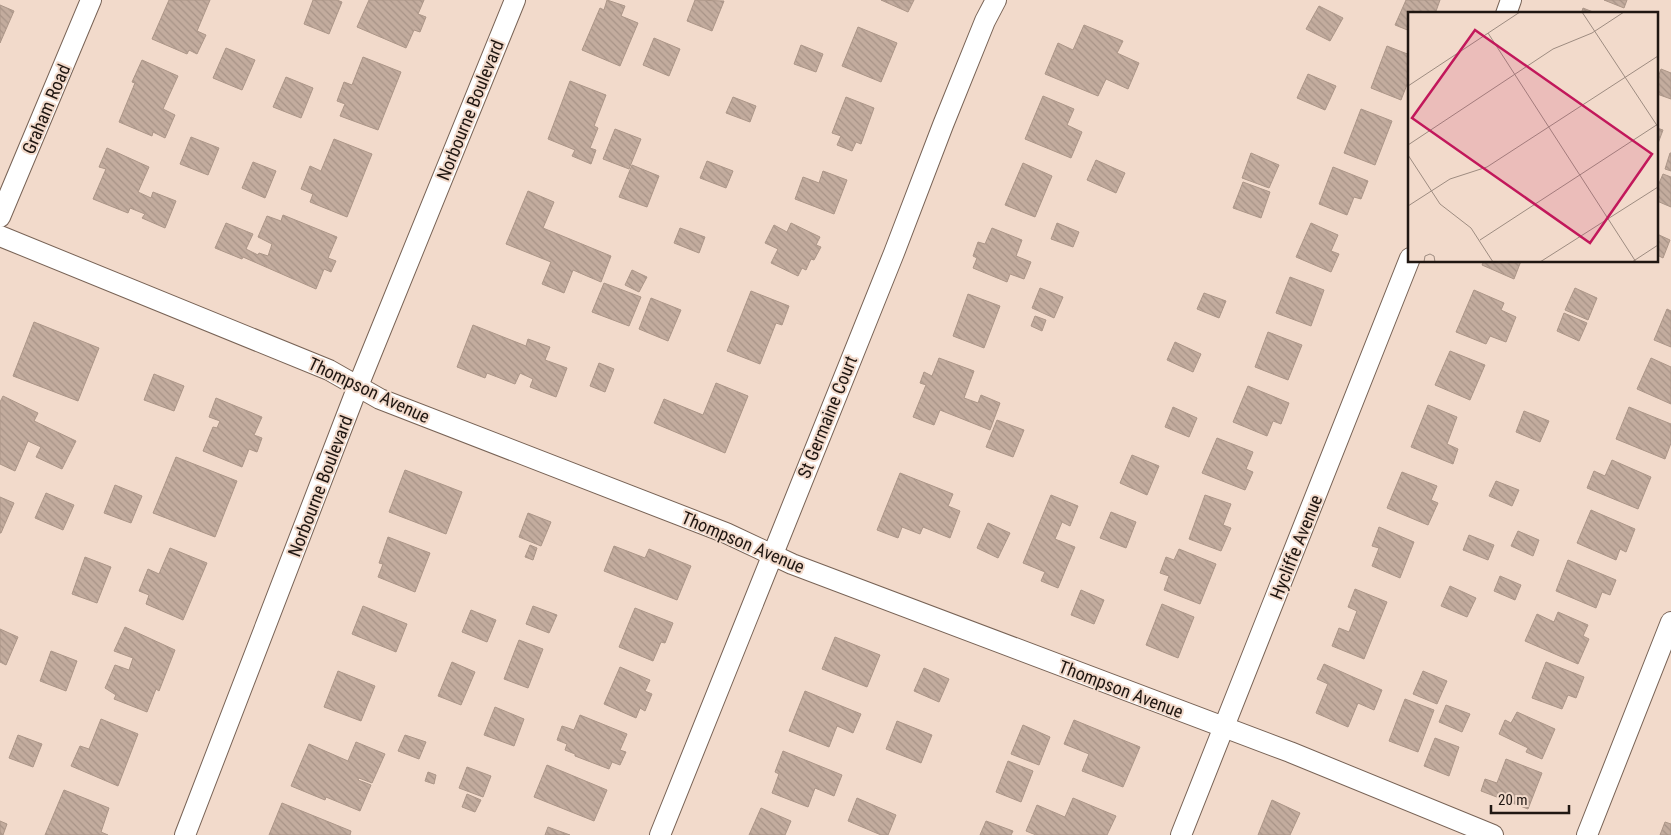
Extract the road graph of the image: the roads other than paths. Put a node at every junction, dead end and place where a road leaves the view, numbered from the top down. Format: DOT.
graph roads {
  1 [pos="91,0"];
  2 [pos="515,0"];
  3 [pos="996,0"];
  4 [pos="1512,0"];
  5 [pos="1507,12"];
  6 [pos="0,217"];
  7 [pos="0,236"];
  8 [pos="1408,262"];
  9 [pos="358,386"];
  10 [pos="772,554"];
  11 [pos="1671,622"];
  12 [pos="1224,728"];
  13 [pos="185,835"];
  14 [pos="660,835"];
  15 [pos="1181,835"];
  16 [pos="1493,835"];
  17 [pos="1586,835"];
  1 -- 6 [label="street, Graham Road"];
  2 -- 9 [label="street, Norbourne Boulevard"];
  3 -- 10 [label="street, St Germaine Court"];
  4 -- 5 [label="street"];
  7 -- 9 [label="street, Thompson Avenue"];
  8 -- 12 [label="street, Hycliffe Avenue"];
  9 -- 10 [label="street, Thompson Avenue"];
  9 -- 13 [label="street, Norbourne Boulevard"];
  10 -- 12 [label="street, Thompson Avenue"];
  10 -- 14 [label="street, St Germaine Court"];
  11 -- 17 [label="street"];
  12 -- 15 [label="street, Hycliffe Avenue"];
  12 -- 16 [label="street, Thompson Avenue"];
}
